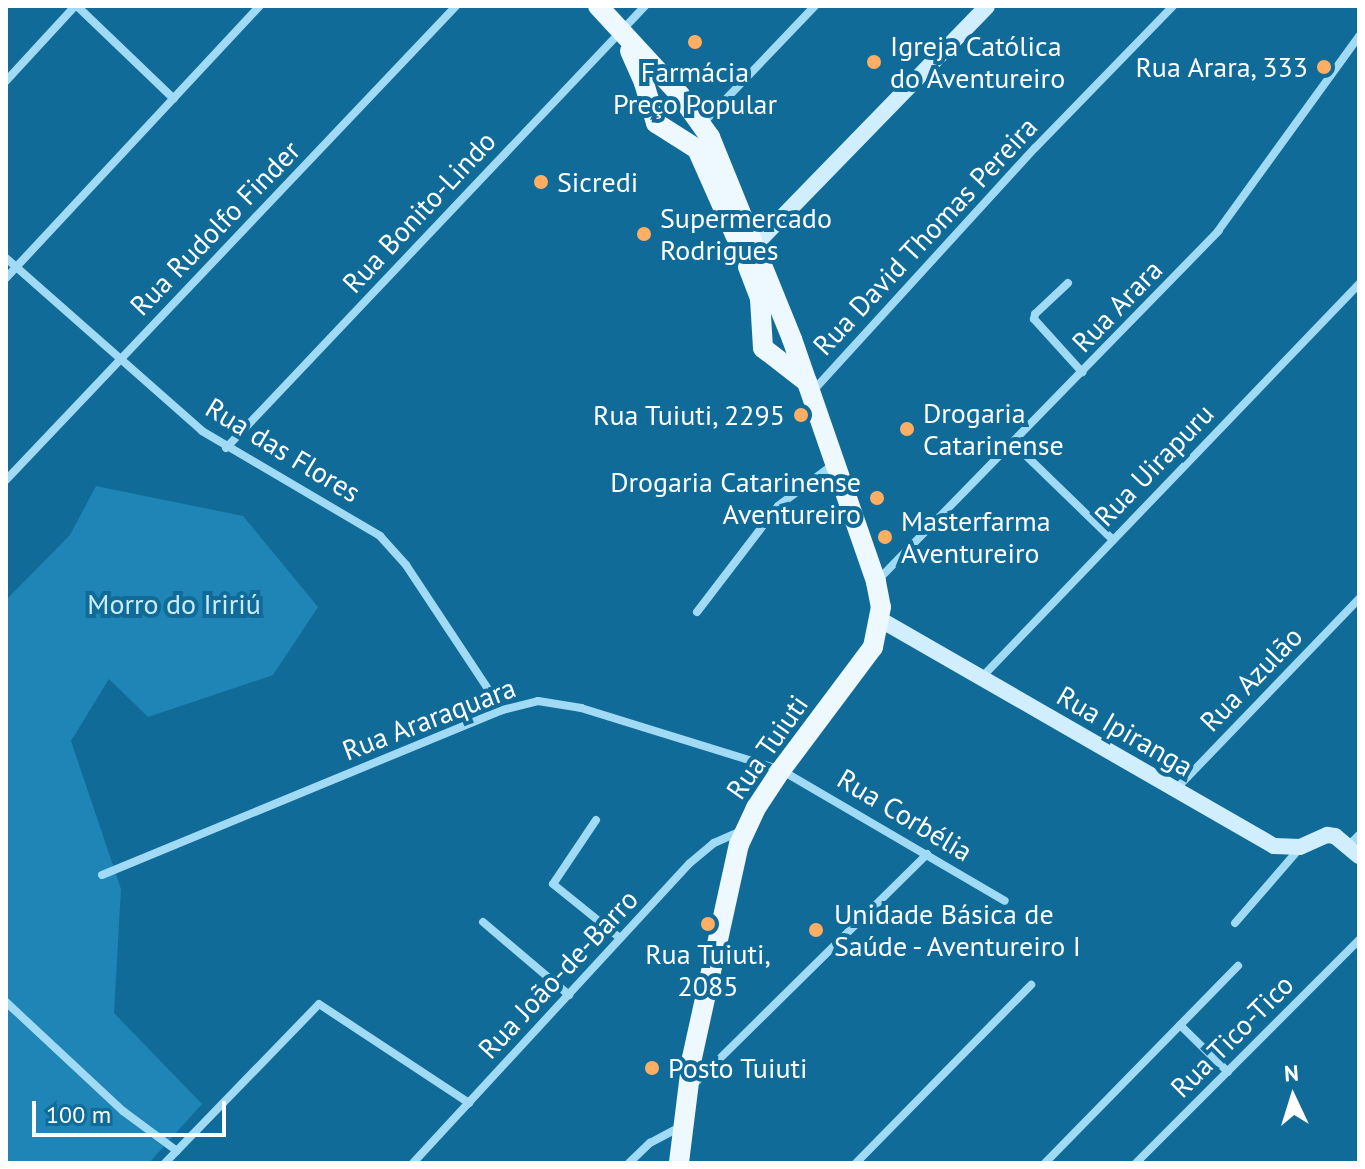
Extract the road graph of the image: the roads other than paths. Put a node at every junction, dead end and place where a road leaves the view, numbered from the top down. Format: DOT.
graph roads {
  1 [pos="76,6"];
  2 [pos="260,6"];
  3 [pos="456,6"];
  4 [pos="598,6"];
  5 [pos="645,6"];
  6 [pos="815,6"];
  7 [pos="987,6"];
  8 [pos="1173,6"];
  9 [pos="620,31"];
  10 [pos="1359,36"];
  11 [pos="6,81"];
  12 [pos="680,95"];
  13 [pos="174,99"];
  14 [pos="652,117"];
  15 [pos="702,124"];
  16 [pos="754,246"];
  17 [pos="6,258"];
  18 [pos="17,267"];
  19 [pos="6,278"];
  20 [pos="1068,283"];
  21 [pos="1359,284"];
  22 [pos="792,339"];
  23 [pos="767,354"];
  24 [pos="120,359"];
  25 [pos="1082,372"];
  26 [pos="809,388"];
  27 [pos="1013,443"];
  28 [pos="226,448"];
  29 [pos="835,464"];
  30 [pos="6,480"];
  31 [pos="1112,539"];
  32 [pos="876,582"];
  33 [pos="1359,599"];
  34 [pos="697,612"];
  35 [pos="881,620"];
  36 [pos="982,678"];
  37 [pos="502,710"];
  38 [pos="781,770"];
  39 [pos="1175,789"];
  40 [pos="596,820"];
  41 [pos="746,829"];
  42 [pos="1356,845"];
  43 [pos="1300,847"];
  44 [pos="927,854"];
  45 [pos="102,875"];
  46 [pos="1005,901"];
  47 [pos="483,922"];
  48 [pos="1235,923"];
  49 [pos="620,938"];
  50 [pos="1359,940"];
  51 [pos="1238,966"];
  52 [pos="1031,985"];
  53 [pos="569,995"];
  54 [pos="6,1002"];
  55 [pos="1180,1025"];
  56 [pos="1228,1072"];
  57 [pos="687,1091"];
  58 [pos="469,1103"];
  59 [pos="683,1126"];
  60 [pos="177,1151"];
  61 [pos="165,1163"];
  62 [pos="413,1163"];
  63 [pos="629,1163"];
  64 [pos="679,1163"];
  65 [pos="856,1163"];
  66 [pos="1045,1163"];
  67 [pos="1136,1163"];
  1 -- 11 [label="street"];
  1 -- 13 [label="street"];
  2 -- 13 [label="street"];
  3 -- 24 [label="street, Rua Rudolfo Finder"];
  4 -- 9 [label="main road, Rua Tuiuti"];
  5 -- 9 [label="street, Rua Bonito-Lindo"];
  6 -- 15 [label="street"];
  7 -- 16 [label="street"];
  8 -- 26 [label="street, Rua David Thomas Pereira"];
  9 -- 12 [label="main road, Rua Tuiuti"];
  9 -- 14 [label="main road, Rua Tuiuti"];
  9 -- 28 [label="street, Rua Bonito-Lindo"];
  10 -- 25 [label="street, Rua Arara"];
  12 -- 14 [label="main road"];
  12 -- 15 [label="main road, Rua Tuiuti"];
  13 -- 18 [label="street"];
  14 -- 23 [label="main road"];
  15 -- 16 [label="main road, Rua Tuiuti"];
  16 -- 22 [label="main road, Rua Tuiuti"];
  17 -- 18 [label="street, Rua das Flores"];
  18 -- 19 [label="street"];
  18 -- 24 [label="street, Rua das Flores"];
  20 -- 25 [label="street"];
  21 -- 31 [label="street, Rua Uirapuru"];
  22 -- 23 [label="main road"];
  22 -- 26 [label="main road, Rua Tuiuti"];
  23 -- 26 [label="main road"];
  24 -- 28 [label="street, Rua das Flores"];
  24 -- 30 [label="street, Rua Rudolfo Finder"];
  25 -- 27 [label="street, Rua Arara"];
  26 -- 29 [label="main road, Rua Tuiuti"];
  27 -- 31 [label="street"];
  27 -- 32 [label="street, Rua Arara"];
  28 -- 37 [label="street, Rua das Flores"];
  29 -- 32 [label="main road, Rua Tuiuti"];
  29 -- 34 [label="street"];
  31 -- 36 [label="street, Rua Uirapuru"];
  32 -- 35 [label="main road, Rua Tuiuti"];
  33 -- 39 [label="street, Rua Azulão"];
  35 -- 36 [label="street, Rua Ipiranga"];
  35 -- 38 [label="main road, Rua Tuiuti"];
  36 -- 39 [label="street, Rua Ipiranga"];
  37 -- 38 [label="street, Rua Araraquara"];
  37 -- 45 [label="street, Rua Araraquara"];
  38 -- 41 [label="main road, Rua Tuiuti"];
  38 -- 44 [label="street, Rua Corbélia"];
  39 -- 43 [label="street, Rua Ipiranga"];
  40 -- 49 [label="street"];
  41 -- 49 [label="street, Rua João-de-Barro"];
  41 -- 57 [label="main road, Rua Tuiuti"];
  42 -- 43 [label="street, Rua Ipiranga"];
  43 -- 48 [label="street"];
  44 -- 46 [label="street, Rua Corbélia"];
  44 -- 57 [label="street"];
  47 -- 53 [label="street"];
  49 -- 53 [label="street, Rua João-de-Barro"];
  50 -- 56 [label="street, Rua Tico-Tico"];
  51 -- 55 [label="street"];
  52 -- 65 [label="street"];
  53 -- 58 [label="street, Rua João-de-Barro"];
  54 -- 60 [label="street"];
  55 -- 56 [label="street"];
  55 -- 66 [label="street"];
  56 -- 67 [label="street, Rua Tico-Tico"];
  57 -- 59 [label="main road, Rua Tuiuti"];
  58 -- 60 [label="street"];
  58 -- 62 [label="street, Rua João-de-Barro"];
  59 -- 63 [label="street"];
  59 -- 64 [label="main road, Rua Tuiuti"];
  60 -- 61 [label="street"];
}
